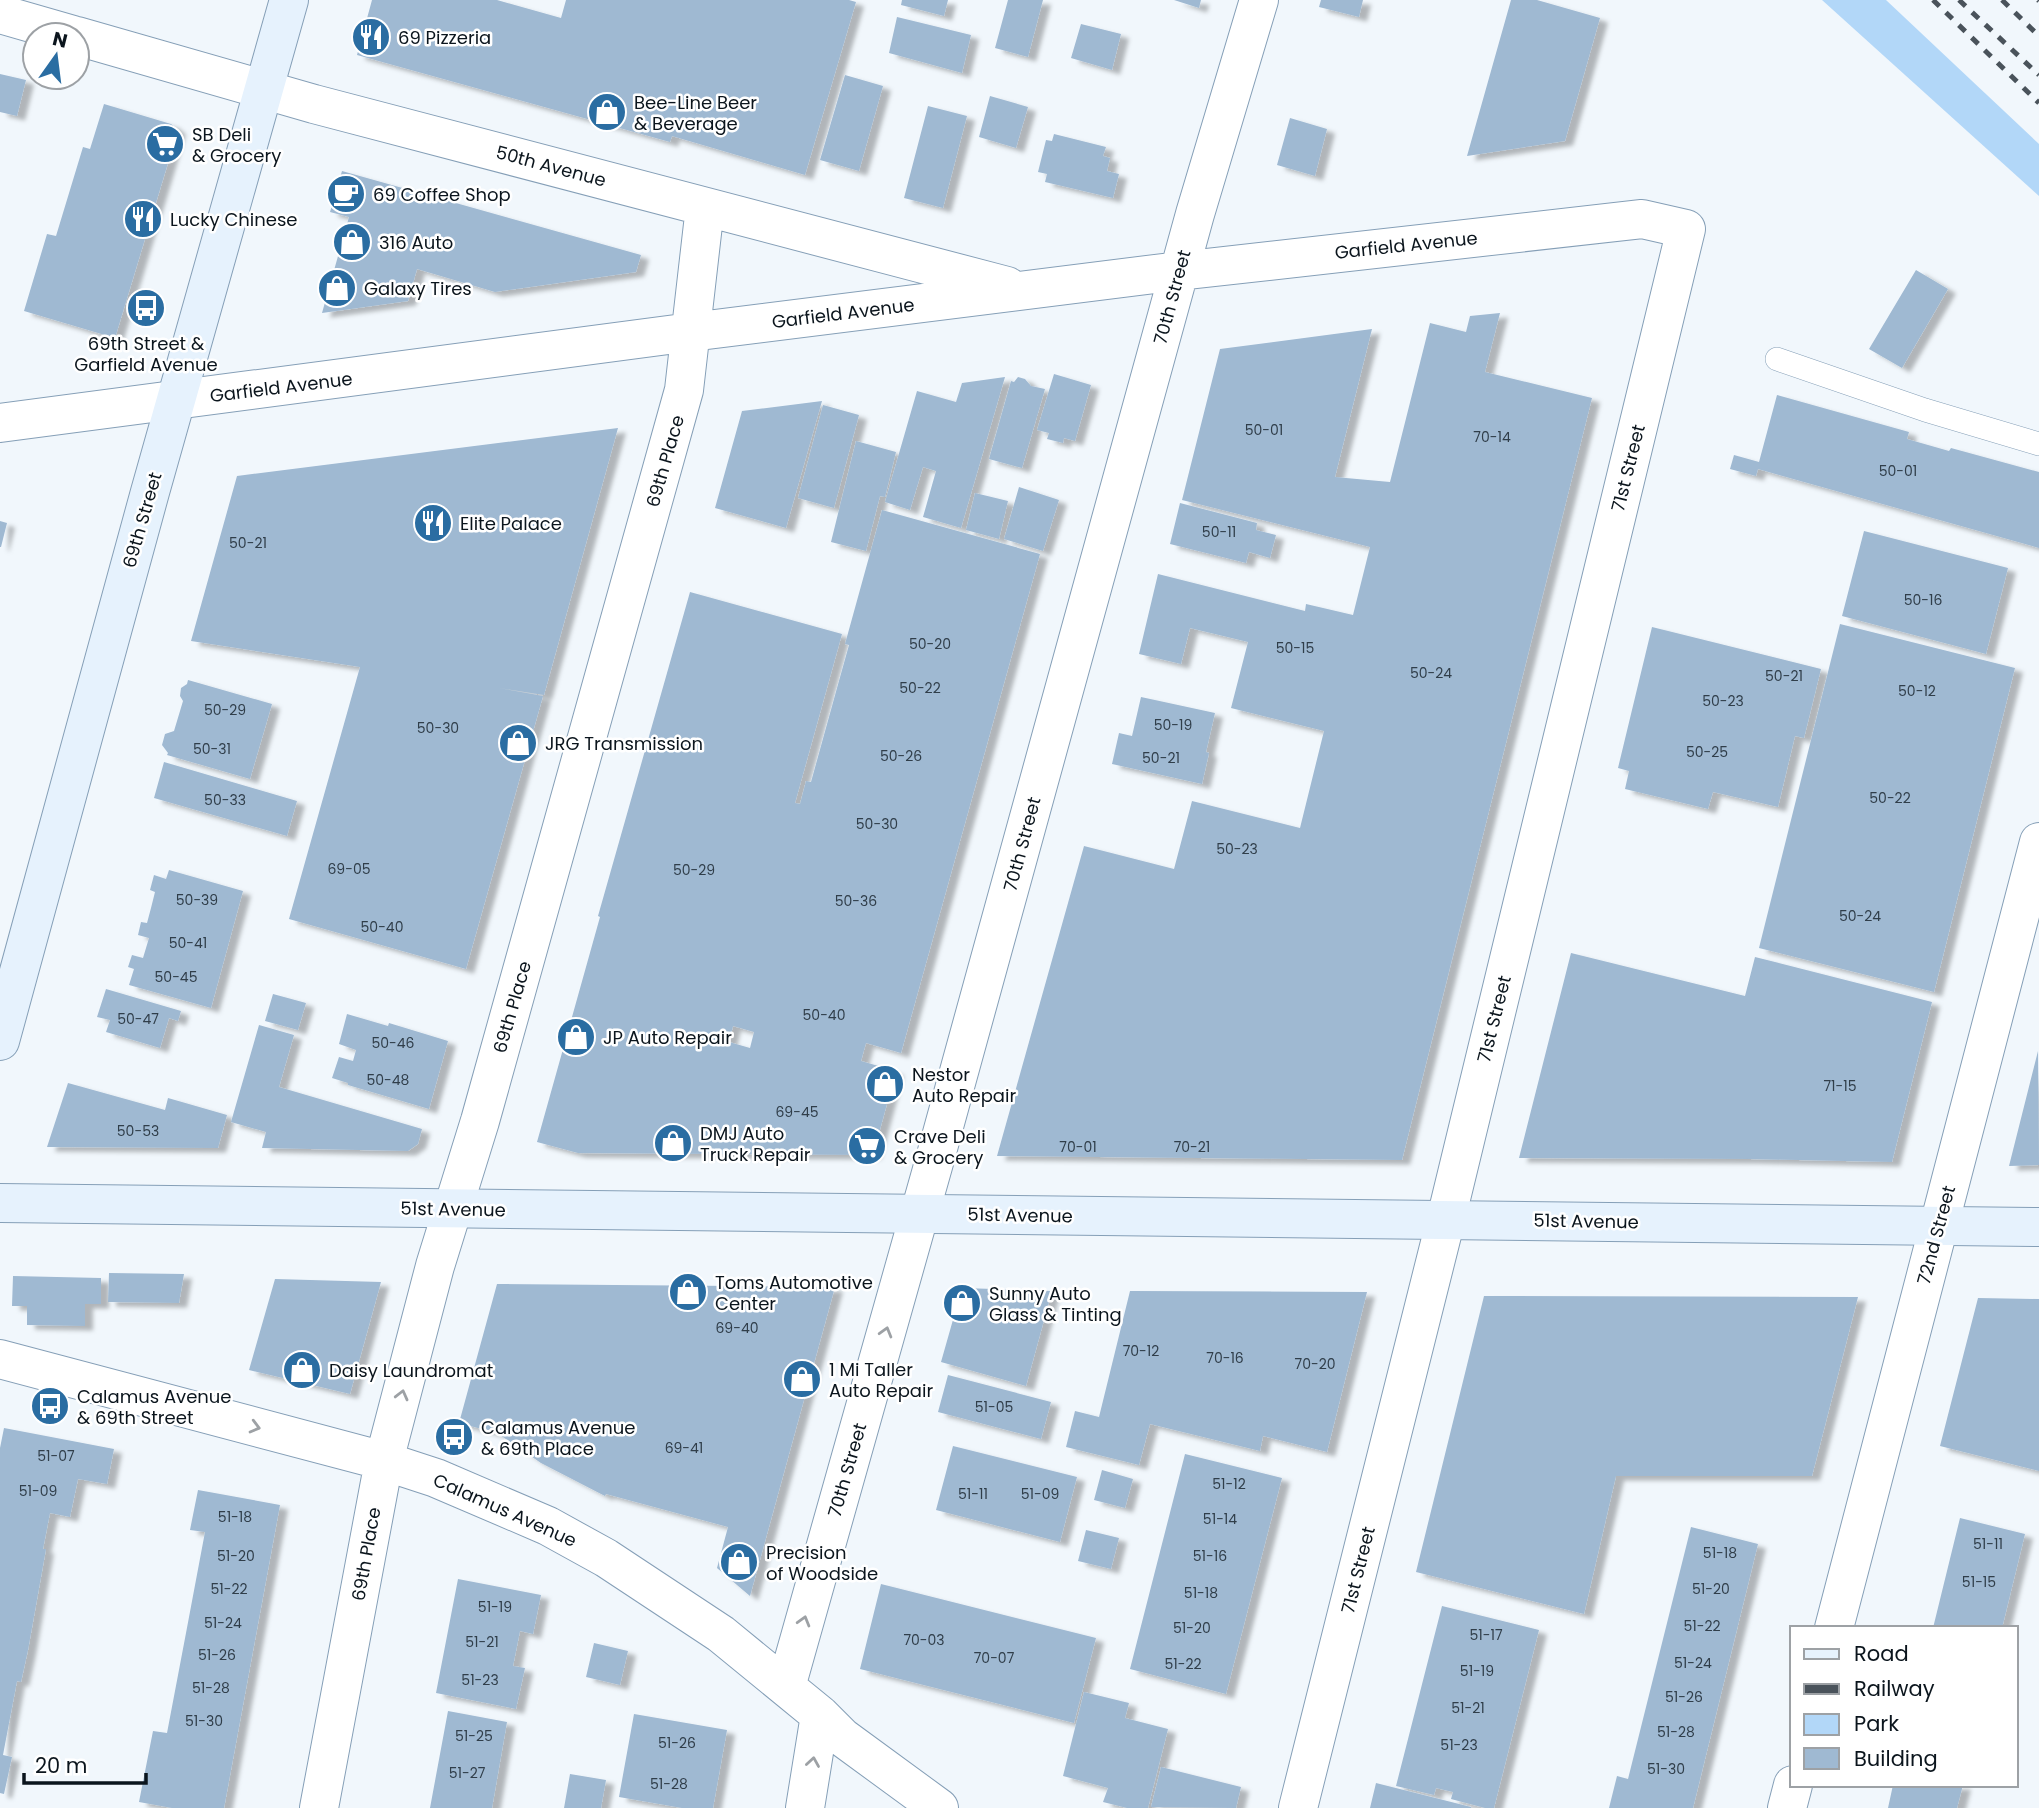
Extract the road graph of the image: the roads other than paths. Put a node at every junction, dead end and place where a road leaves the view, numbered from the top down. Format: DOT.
graph roads {
  1 [pos="289,0"];
  2 [pos="1259,0"];
  3 [pos="0,14"];
  4 [pos="24,21"];
  5 [pos="91,41"];
  6 [pos="263,90"];
  7 [pos="705,207"];
  8 [pos="1686,229"];
  9 [pos="1179,271"];
  10 [pos="1026,291"];
  11 [pos="691,332"];
  12 [pos="1777,359"];
  13 [pos="176,401"];
  14 [pos="0,423"];
  15 [pos="2039,444"];
  16 [pos="2039,842"];
  17 [pos="0,1041"];
  18 [pos="0,1203"];
  19 [pos="451,1209"];
  20 [pos="919,1214"];
  21 [pos="1446,1219"];
  22 [pos="1938,1226"];
  23 [pos="2039,1227"];
  24 [pos="0,1359"];
  25 [pos="384,1461"];
  26 [pos="1835,1626"];
  27 [pos="786,1687"];
  28 [pos="820,1715"];
  29 [pos="1792,1787"];
  30 [pos="319,1808"];
  31 [pos="805,1808"];
  32 [pos="939,1808"];
  33 [pos="1298,1808"];
  34 [pos="1787,1808"];
  1 -- 6 [label="street, 69th Street"];
  2 -- 9 [label="street, 70th Street"];
  3 -- 4 [label="street, 50th Avenue"];
  5 -- 6 [label="street, 50th Avenue"];
  6 -- 7 [label="street, 50th Avenue"];
  6 -- 13 [label="street, 69th Street"];
  7 -- 10 [label="street, 50th Avenue"];
  7 -- 11 [label="street, 69th Place"];
  8 -- 9 [label="street, Garfield Avenue"];
  8 -- 21 [label="street, 71st Street"];
  9 -- 10 [label="street, Garfield Avenue"];
  9 -- 20 [label="street, 70th Street"];
  10 -- 11 [label="street, Garfield Avenue"];
  11 -- 13 [label="street, Garfield Avenue"];
  11 -- 19 [label="street, 69th Place"];
  12 -- 15 [label="lane"];
  13 -- 14 [label="street, Garfield Avenue"];
  13 -- 17 [label="street, 69th Street"];
  16 -- 22 [label="street, 72nd Street"];
  18 -- 19 [label="street, 51st Avenue"];
  19 -- 20 [label="street, 51st Avenue"];
  25 -- 19 [label="street, 69th Place, one-way"];
  20 -- 21 [label="street, 51st Avenue"];
  27 -- 20 [label="street, 70th Street, one-way"];
  21 -- 22 [label="street, 51st Avenue"];
  21 -- 33 [label="street, 71st Street"];
  22 -- 23 [label="street, 51st Avenue"];
  22 -- 26 [label="street, 72nd Street"];
  24 -- 25 [label="street, Calamus Avenue, one-way"];
  25 -- 27 [label="street, Calamus Avenue"];
  25 -- 30 [label="street, 69th Place"];
  27 -- 28 [label="street, Calamus Avenue"];
  31 -- 28 [label="street, one-way"];
  28 -- 32 [label="street, Calamus Avenue"];
  29 -- 34 [label="street"];
}
